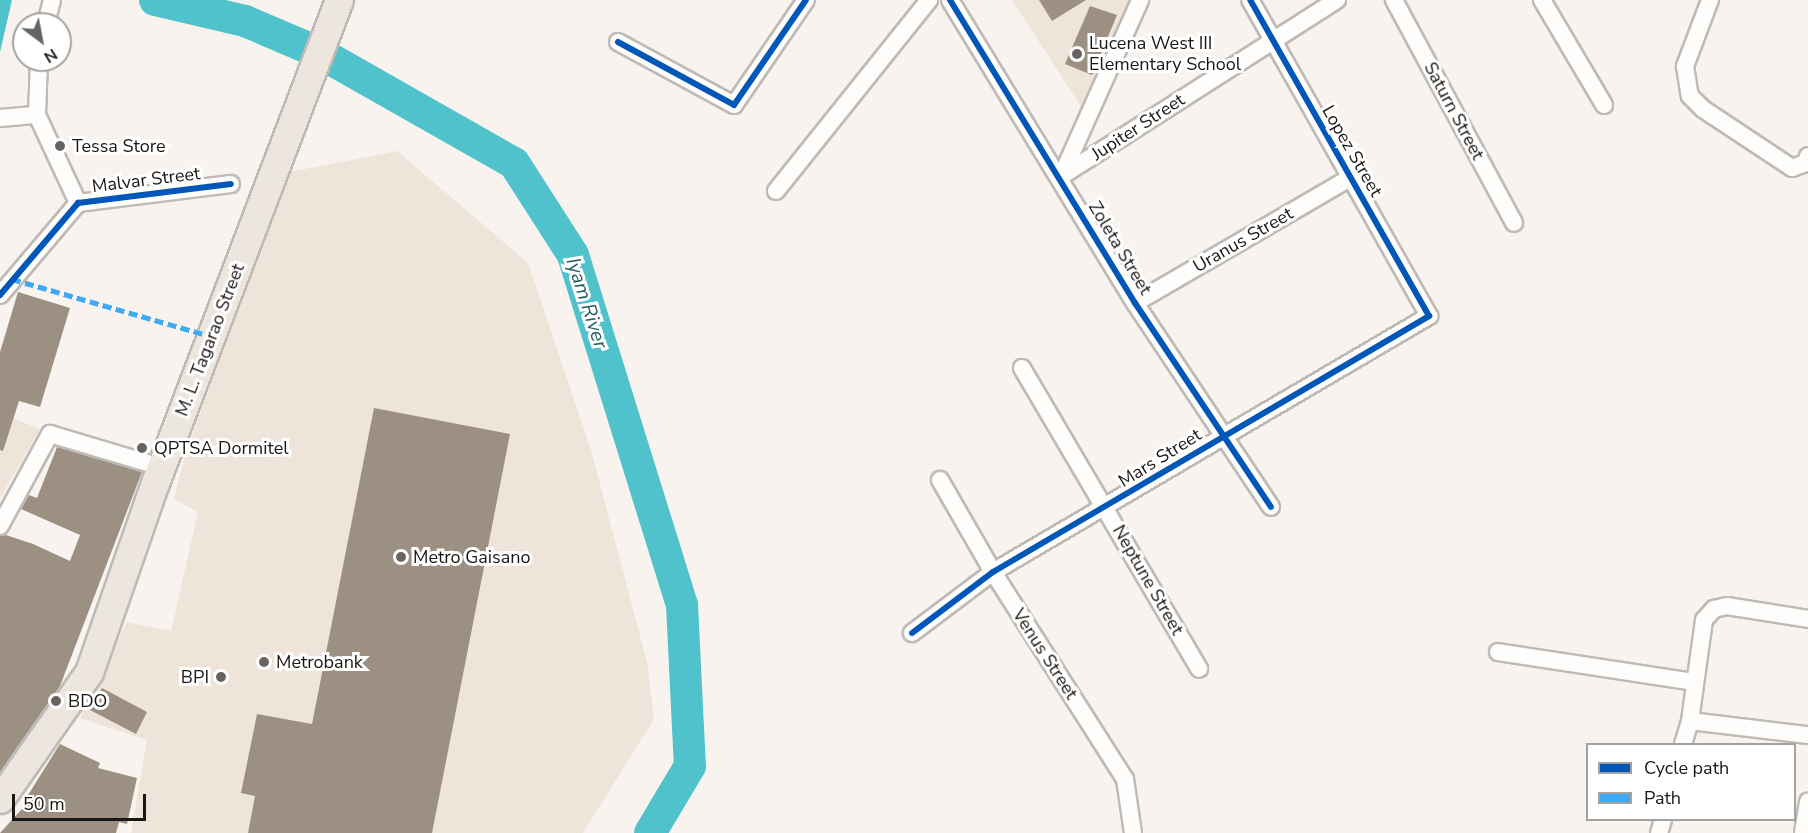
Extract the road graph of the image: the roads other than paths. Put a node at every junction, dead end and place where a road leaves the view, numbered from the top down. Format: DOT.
graph roads {
  1 [pos="339,0"];
  2 [pos="806,0"];
  3 [pos="929,0"];
  4 [pos="950,0"];
  5 [pos="1140,0"];
  6 [pos="1250,0"];
  7 [pos="1337,0"];
  8 [pos="1394,0"];
  9 [pos="1542,0"];
  10 [pos="1710,0"];
  11 [pos="1272,40"];
  12 [pos="618,42"];
  13 [pos="39,72"];
  14 [pos="1604,105"];
  15 [pos="37,115"];
  16 [pos="0,118"];
  17 [pos="1808,156"];
  18 [pos="1060,177"];
  19 [pos="1350,178"];
  20 [pos="231,184"];
  21 [pos="776,190"];
  22 [pos="78,203"];
  23 [pos="1514,223"];
  24 [pos="0,295"];
  25 [pos="1135,303"];
  26 [pos="1429,316"];
  27 [pos="1022,368"];
  28 [pos="1222,437"];
  29 [pos="161,467"];
  30 [pos="940,480"];
  31 [pos="1271,507"];
  32 [pos="1106,509"];
  33 [pos="0,526"];
  34 [pos="993,572"];
  35 [pos="1808,619"];
  36 [pos="912,633"];
  37 [pos="1498,652"];
  38 [pos="1199,669"];
  39 [pos="1694,682"];
  40 [pos="1690,721"];
  41 [pos="1808,735"];
  42 [pos="1683,743"];
  43 [pos="0,799"];
  44 [pos="1808,801"];
  45 [pos="1133,833"];
  46 [pos="1803,833"];
  1 -- 29 [label="main road, M. L. Tagarao Street"];
  2 -- 12 [label="street"];
  3 -- 21 [label="street"];
  4 -- 18 [label="street, Zoleta Street"];
  5 -- 18 [label="street"];
  6 -- 11 [label="street, Lopez Street"];
  7 -- 11 [label="street, Jupiter Street"];
  8 -- 23 [label="street, Saturn Street"];
  9 -- 14 [label="street"];
  10 -- 17 [label="street"];
  11 -- 18 [label="street, Jupiter Street"];
  11 -- 19 [label="street, Lopez Street"];
  13 -- 15 [label="street"];
  15 -- 16 [label="street"];
  15 -- 22 [label="street"];
  18 -- 25 [label="street, Zoleta Street"];
  19 -- 25 [label="street, Uranus Street"];
  19 -- 26 [label="street, Lopez Street"];
  20 -- 22 [label="street, Malvar Street"];
  22 -- 24 [label="street, Malvar Street"];
  25 -- 28 [label="street, Zoleta Street"];
  26 -- 28 [label="street, Mars Street"];
  27 -- 32 [label="street, Neptune Street"];
  28 -- 31 [label="street, Zoleta Street"];
  28 -- 32 [label="street, Mars Street"];
  29 -- 33 [label="street"];
  29 -- 43 [label="main road, M. L. Tagarao Street"];
  30 -- 34 [label="street, Venus Street"];
  32 -- 34 [label="street, Mars Street"];
  32 -- 38 [label="street, Neptune Street"];
  34 -- 36 [label="street, Mars Street"];
  34 -- 45 [label="street, Venus Street"];
  35 -- 39 [label="street"];
  37 -- 39 [label="street"];
  39 -- 40 [label="street"];
  40 -- 41 [label="street"];
  40 -- 42 [label="street"];
  44 -- 46 [label="street"];
}
